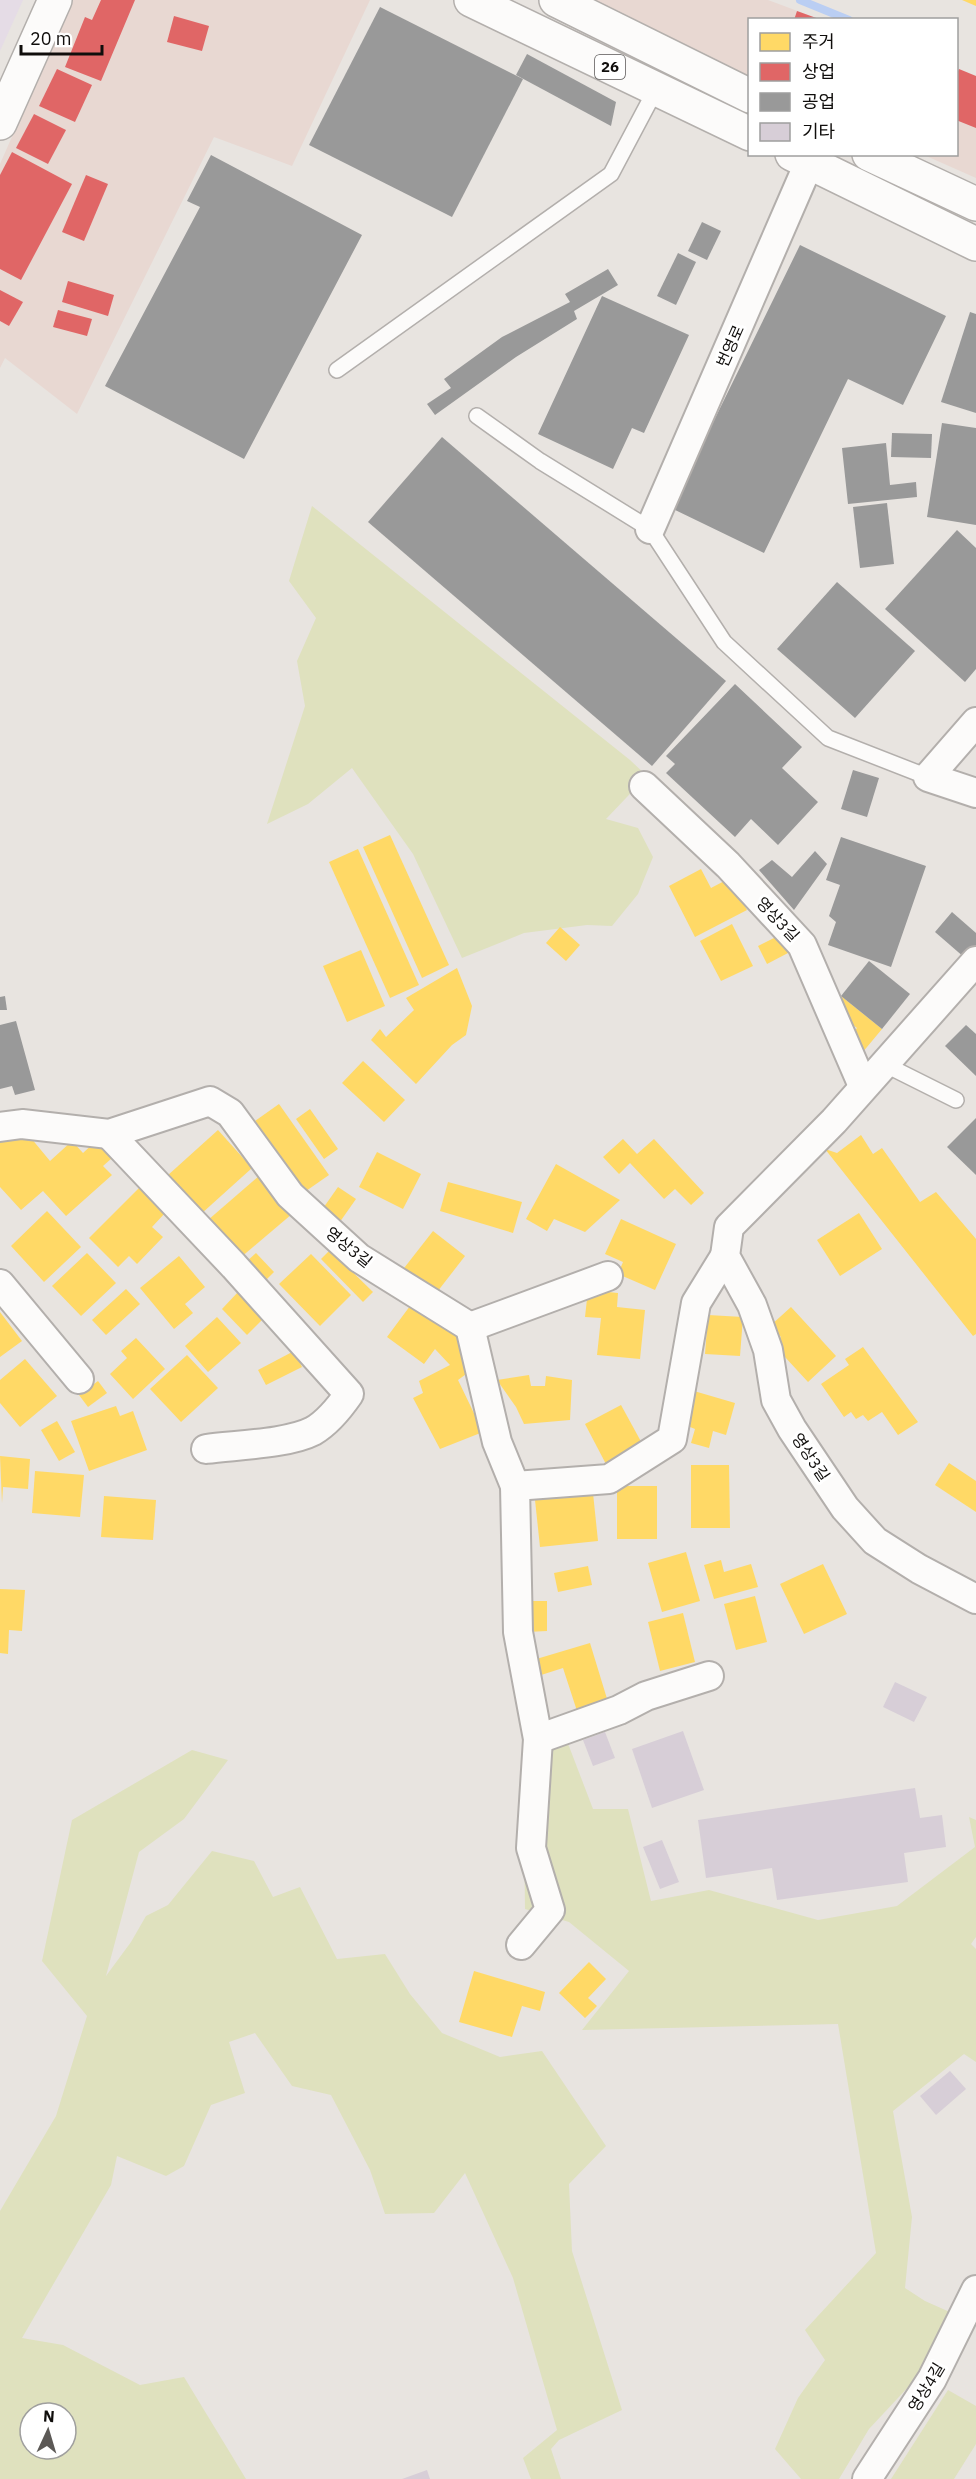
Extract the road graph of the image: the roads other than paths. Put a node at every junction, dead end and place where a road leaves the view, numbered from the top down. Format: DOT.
graph roads {
  1 [pos="55,0"];
  2 [pos="471,0"];
  3 [pos="556,0"];
  4 [pos="656,89"];
  5 [pos="748,95"];
  6 [pos="0,123"];
  7 [pos="748,133"];
  8 [pos="873,156"];
  9 [pos="801,159"];
  10 [pos="976,204"];
  11 [pos="976,244"];
  12 [pos="337,370"];
  13 [pos="477,416"];
  14 [pos="650,529"];
  15 [pos="976,722"];
  16 [pos="928,777"];
  17 [pos="644,786"];
  18 [pos="976,793"];
  19 [pos="972,972"];
  20 [pos="884,1064"];
  21 [pos="863,1086"];
  22 [pos="956,1100"];
  23 [pos="0,1127"];
  24 [pos="109,1134"];
  25 [pos="725,1256"];
  26 [pos="608,1276"];
  27 [pos="1,1287"];
  28 [pos="470,1328"];
  29 [pos="80,1379"];
  30 [pos="206,1449"];
  31 [pos="515,1486"];
  32 [pos="976,1599"];
  33 [pos="709,1676"];
  34 [pos="538,1739"];
  35 [pos="521,1945"];
  36 [pos="976,2290"];
  37 [pos="867,2479"];
  1 -- 6 [label="main road"];
  2 -- 4 [label="main road, 26"];
  3 -- 5 [label="main road, 26"];
  4 -- 7 [label="main road, 26"];
  4 -- 12 [label="lane"];
  8 -- 10 [label="main road"];
  9 -- 11 [label="main road, 번영로"];
  9 -- 14 [label="street, 번영로"];
  13 -- 14 [label="lane"];
  14 -- 16 [label="lane"];
  15 -- 16 [label="street"];
  16 -- 18 [label="street"];
  17 -- 21 [label="street, 영상3길"];
  19 -- 20 [label="street"];
  20 -- 21 [label="street"];
  20 -- 22 [label="lane"];
  21 -- 25 [label="street"];
  23 -- 24 [label="street, 영상3길"];
  24 -- 28 [label="street, 영상3길"];
  24 -- 30 [label="street"];
  25 -- 31 [label="street"];
  25 -- 32 [label="street, 영상3길"];
  26 -- 28 [label="street"];
  27 -- 29 [label="street"];
  28 -- 31 [label="street"];
  31 -- 34 [label="street"];
  33 -- 34 [label="street"];
  34 -- 35 [label="street"];
  36 -- 37 [label="street, 영상4길"];
}
